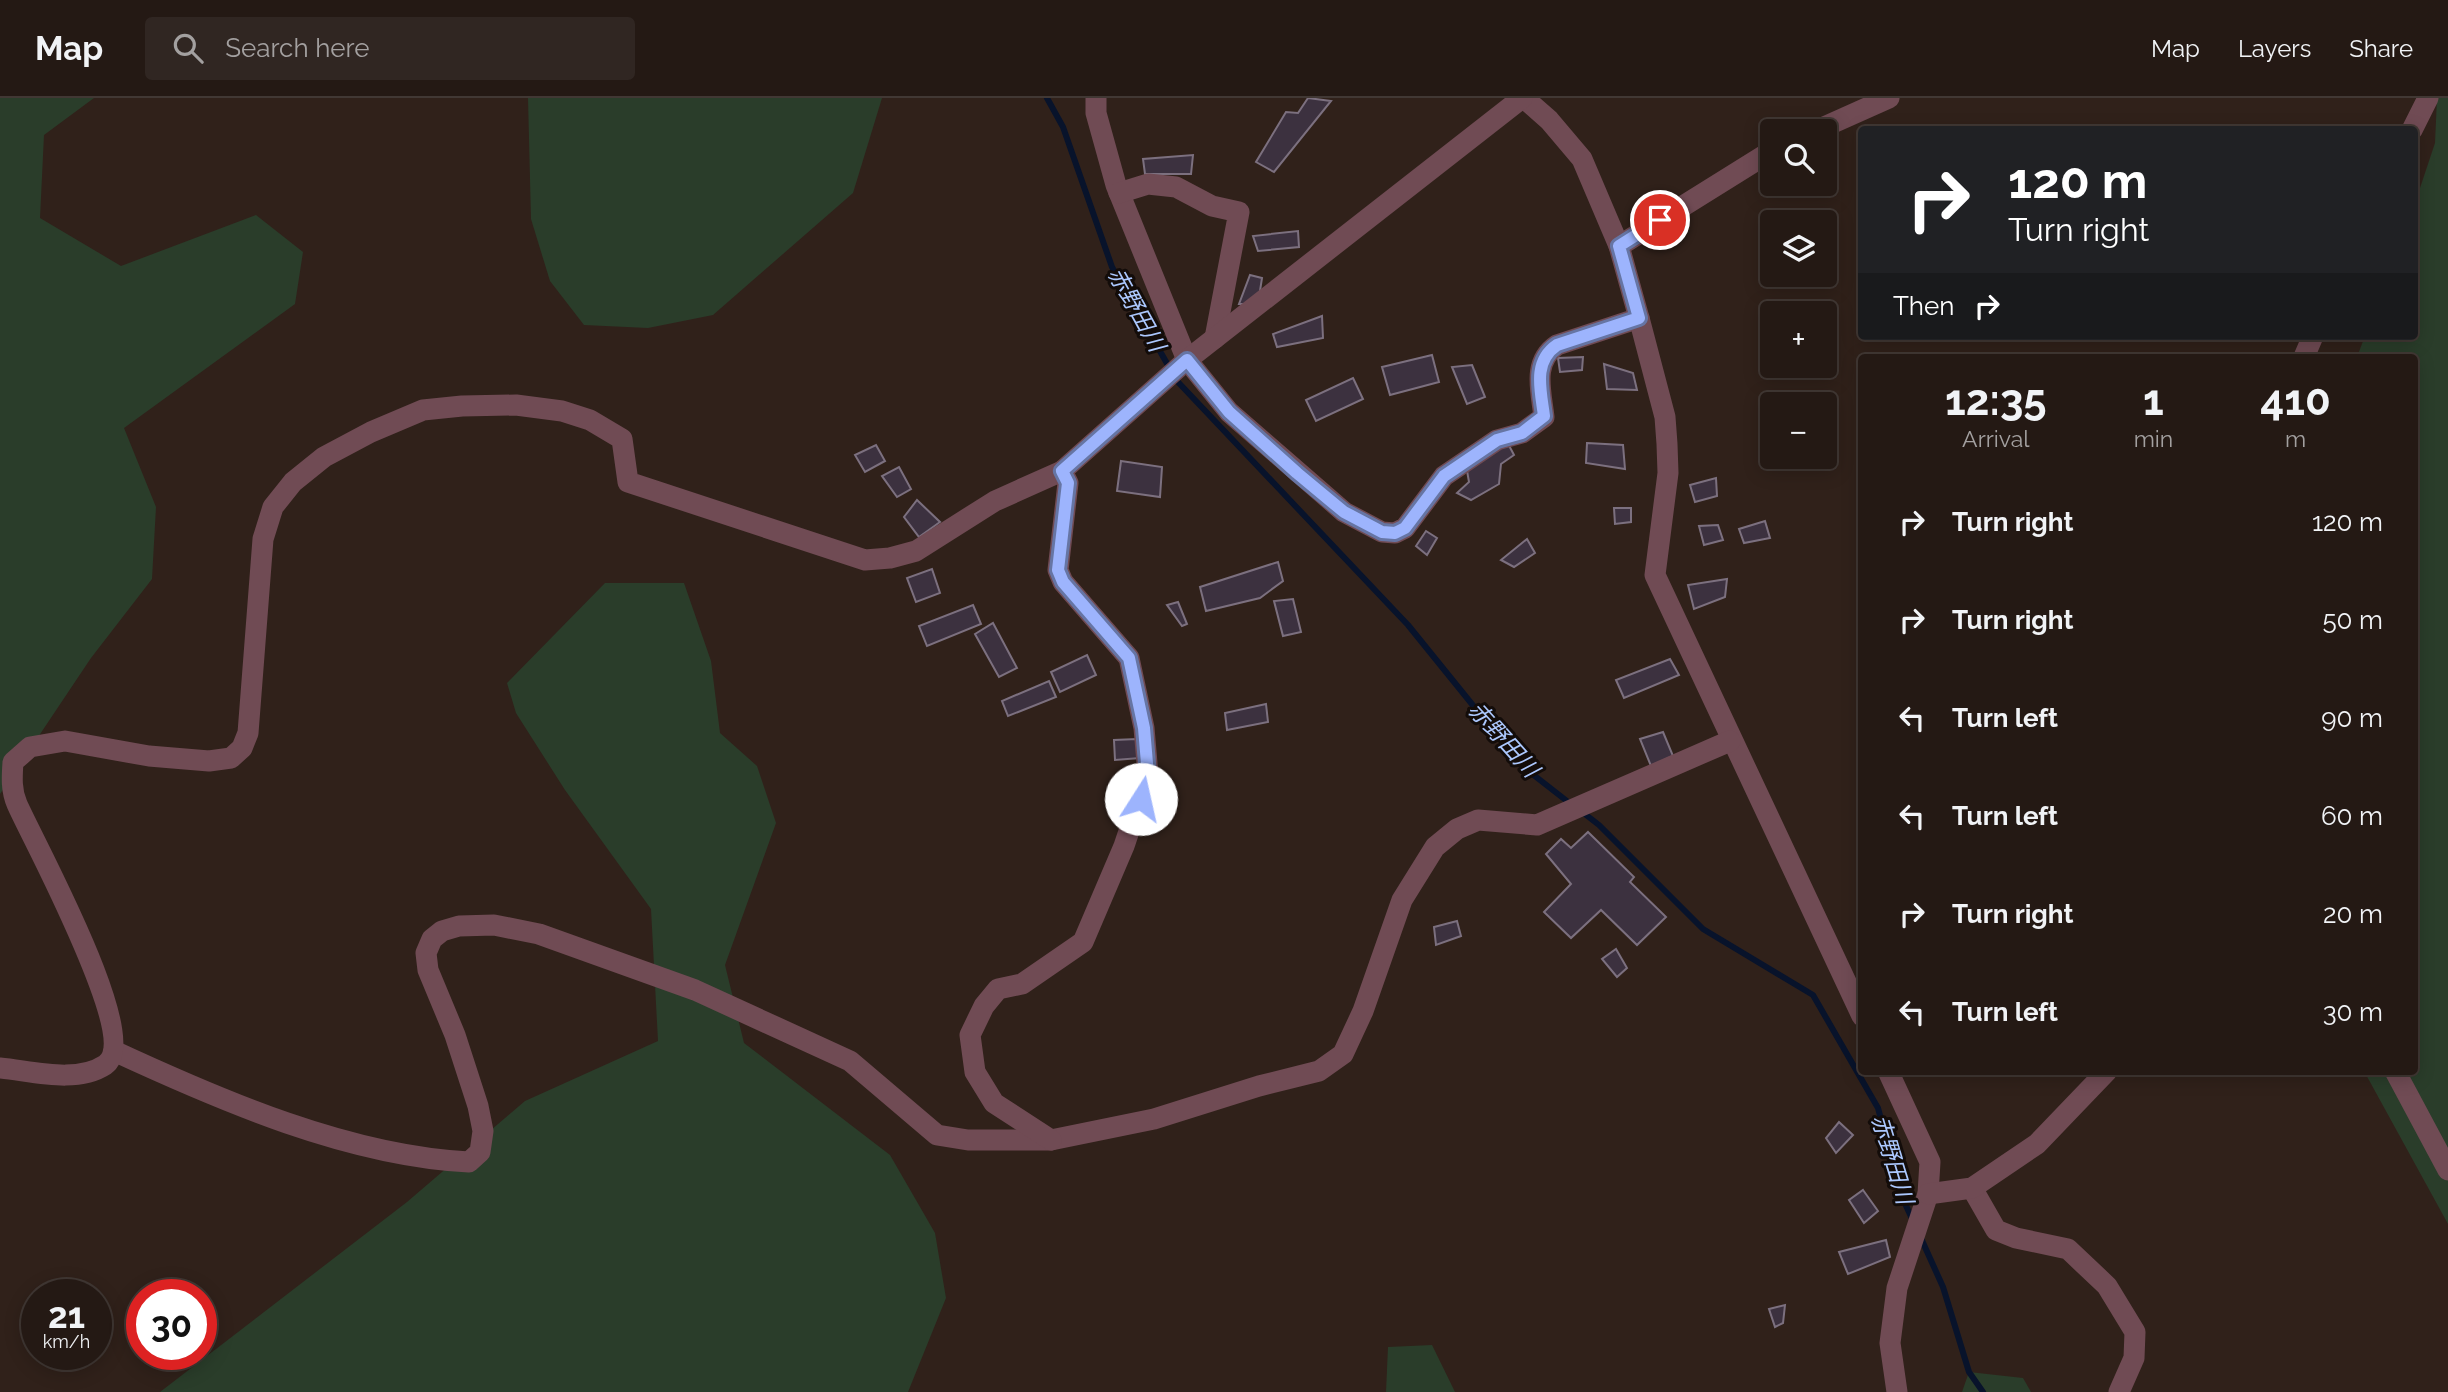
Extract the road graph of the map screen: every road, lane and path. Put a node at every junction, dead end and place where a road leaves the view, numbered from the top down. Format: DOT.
graph roads {
  1 [pos="1096,98"];
  2 [pos="1523,98"];
  3 [pos="1889,98"];
  4 [pos="2428,98"];
  5 [pos="1837,121"];
  6 [pos="2414,126"];
  7 [pos="1760,158"];
  8 [pos="1119,193"];
  9 [pos="1619,246"];
  10 [pos="1639,318"];
  11 [pos="1215,338"];
  12 [pos="1184,363"];
  13 [pos="1062,471"];
  14 [pos="1730,741"];
  15 [pos="1858,1008"];
  16 [pos="114,1051"];
  17 [pos="0,1068"];
  18 [pos="1890,1075"];
  19 [pos="2103,1075"];
  20 [pos="2397,1075"];
  21 [pos="1051,1140"];
  22 [pos="2448,1170"];
  23 [pos="1972,1188"];
  24 [pos="1928,1194"];
  25 [pos="1897,1392"];
  26 [pos="2119,1392"];
  1 -- 8 [label="street"];
  2 -- 9 [label="street"];
  2 -- 11 [label="street"];
  3 -- 5 [label="street"];
  4 -- 6 [label="street"];
  7 -- 9 [label="street"];
  8 -- 11 [label="street"];
  8 -- 12 [label="street"];
  9 -- 10 [label="street"];
  10 -- 12 [label="street"];
  10 -- 14 [label="street"];
  11 -- 12 [label="street"];
  12 -- 13 [label="street"];
  13 -- 16 [label="street"];
  13 -- 21 [label="street"];
  14 -- 15 [label="street"];
  14 -- 21 [label="street"];
  16 -- 17 [label="street"];
  16 -- 21 [label="street"];
  18 -- 24 [label="street"];
  19 -- 23 [label="street"];
  20 -- 22 [label="street"];
  23 -- 24 [label="street"];
  23 -- 26 [label="street"];
  24 -- 25 [label="street"];
}
